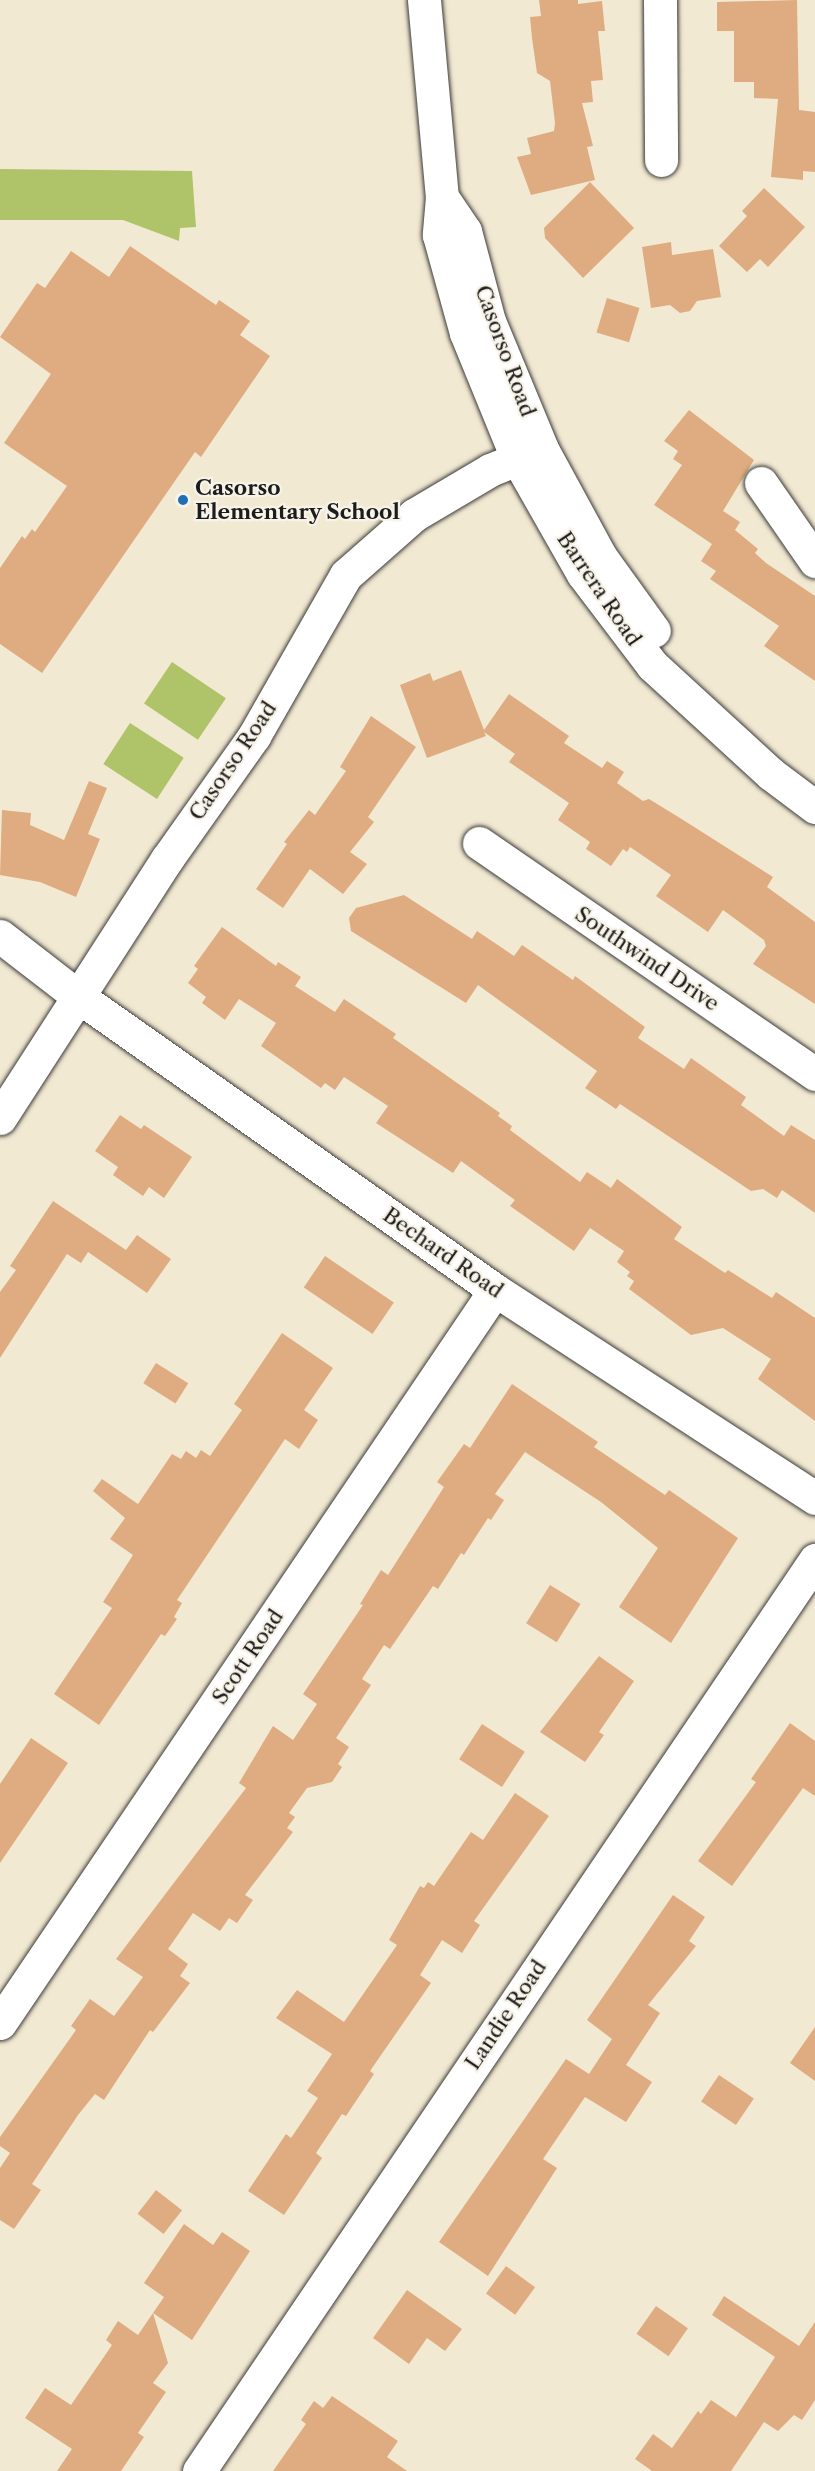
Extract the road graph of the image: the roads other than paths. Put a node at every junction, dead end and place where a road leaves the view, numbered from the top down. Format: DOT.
graph roads {
  1 [pos="424,0"];
  2 [pos="660,0"];
  3 [pos="661,160"];
  4 [pos="530,453"];
  5 [pos="761,483"];
  6 [pos="815,561"];
  7 [pos="815,807"];
  8 [pos="479,843"];
  9 [pos="0,936"];
  10 [pos="79,997"];
  11 [pos="815,1074"];
  12 [pos="0,1118"];
  13 [pos="495,1290"];
  14 [pos="815,1498"];
  15 [pos="815,1560"];
  16 [pos="0,2023"];
  17 [pos="199,2471"];
  1 -- 4 [label="street, Casorso Road"];
  2 -- 3 [label="street"];
  4 -- 7 [label="street, Barrera Road"];
  4 -- 10 [label="street, Casorso Road"];
  5 -- 6 [label="street"];
  8 -- 11 [label="street, Southwind Drive"];
  9 -- 10 [label="street, Bechard Road"];
  10 -- 12 [label="street, Casorso Road"];
  10 -- 13 [label="street, Bechard Road"];
  13 -- 14 [label="street, Bechard Road"];
  13 -- 16 [label="street, Scott Road"];
  15 -- 17 [label="street, Landie Road"];
}
